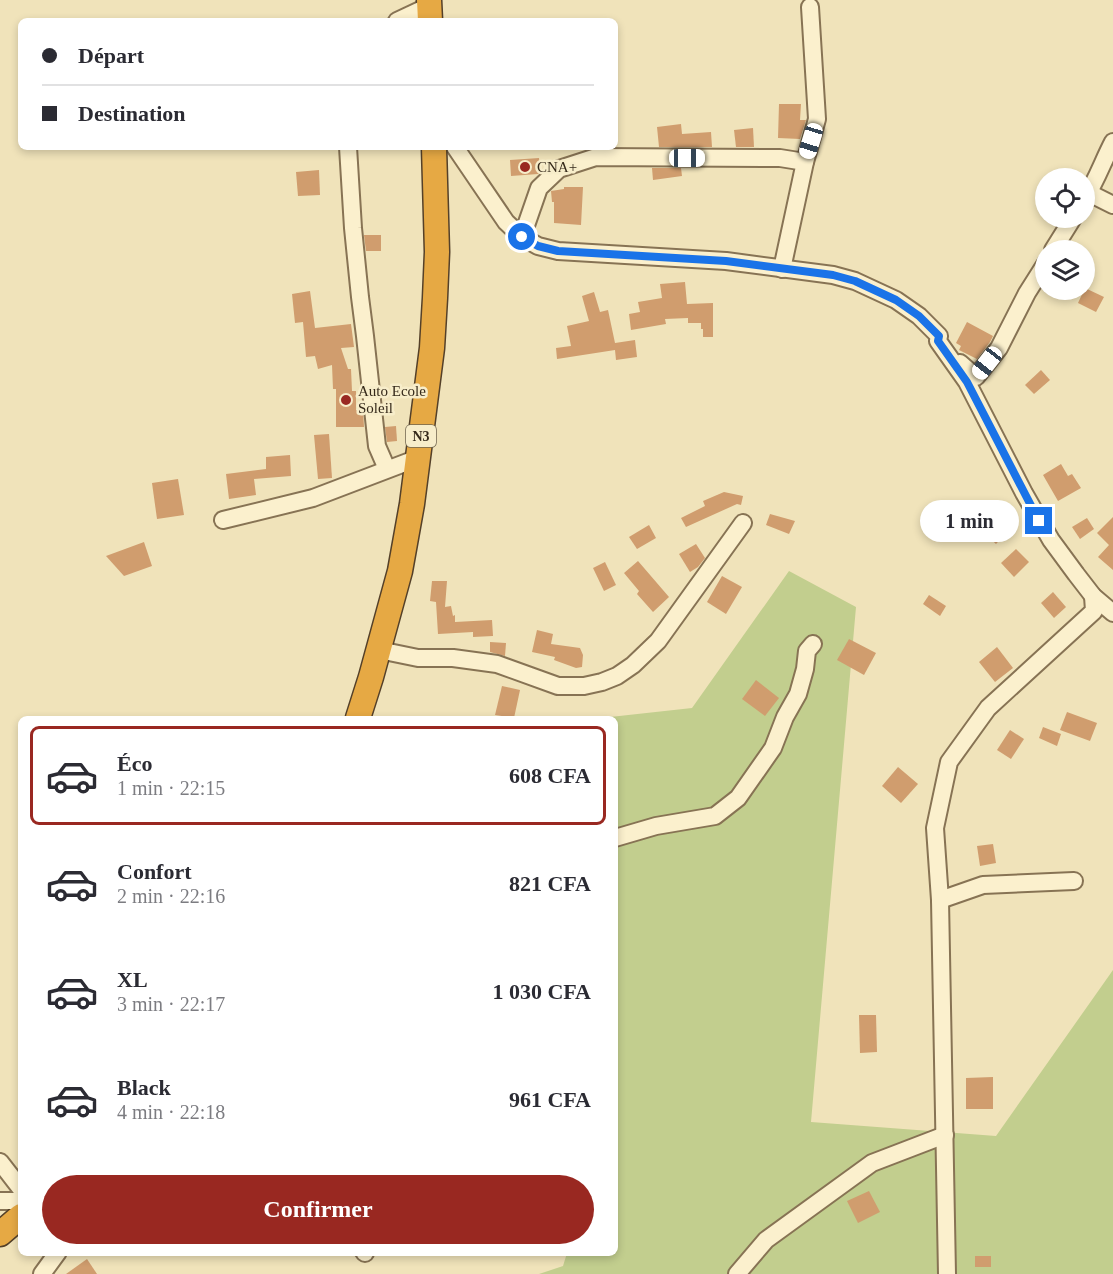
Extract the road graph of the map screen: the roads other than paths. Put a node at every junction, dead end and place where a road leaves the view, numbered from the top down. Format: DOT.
graph roads {
  1 [pos="810,7"];
  2 [pos="429,9"];
  3 [pos="405,18"];
  4 [pos="1113,142"];
  5 [pos="348,150"];
  6 [pos="434,150"];
  7 [pos="457,150"];
  8 [pos="805,162"];
  9 [pos="1095,179"];
  10 [pos="1095,199"];
  11 [pos="1113,205"];
  12 [pos="522,237"];
  13 [pos="782,269"];
  14 [pos="1035,281"];
  15 [pos="938,341"];
  16 [pos="418,458"];
  17 [pos="387,469"];
  18 [pos="224,520"];
  19 [pos="743,523"];
  20 [pos="1094,596"];
  21 [pos="1113,613"];
  22 [pos="813,644"];
  23 [pos="379,650"];
  24 [pos="359,716"];
  25 [pos="618,837"];
  26 [pos="1074,881"];
  27 [pos="940,900"];
  28 [pos="945,1135"];
  29 [pos="0,1162"];
  30 [pos="18,1185"];
  31 [pos="0,1201"];
  32 [pos="18,1201"];
  33 [pos="18,1219"];
  34 [pos="0,1234"];
  35 [pos="737,1274"];
  36 [pos="947,1274"];
  1 -- 8 [label="street"];
  2 -- 3 [label="street"];
  4 -- 9 [label="street"];
  5 -- 17 [label="street"];
  6 -- 16 [label="highway, N3"];
  7 -- 12 [label="street"];
  8 -- 12 [label="street"];
  8 -- 13 [label="street"];
  10 -- 11 [label="street"];
  12 -- 13 [label="street"];
  13 -- 15 [label="street"];
  14 -- 15 [label="street"];
  15 -- 20 [label="street"];
  16 -- 17 [label="street"];
  16 -- 23 [label="highway, N3"];
  17 -- 18 [label="street"];
  19 -- 23 [label="street"];
  20 -- 21 [label="street"];
  20 -- 27 [label="street"];
  22 -- 25 [label="street"];
  23 -- 24 [label="highway, N3"];
  26 -- 27 [label="street"];
  27 -- 28 [label="street"];
  28 -- 35 [label="street"];
  28 -- 36 [label="street"];
  29 -- 30 [label="street"];
  31 -- 32 [label="street"];
  33 -- 34 [label="highway"];
}
